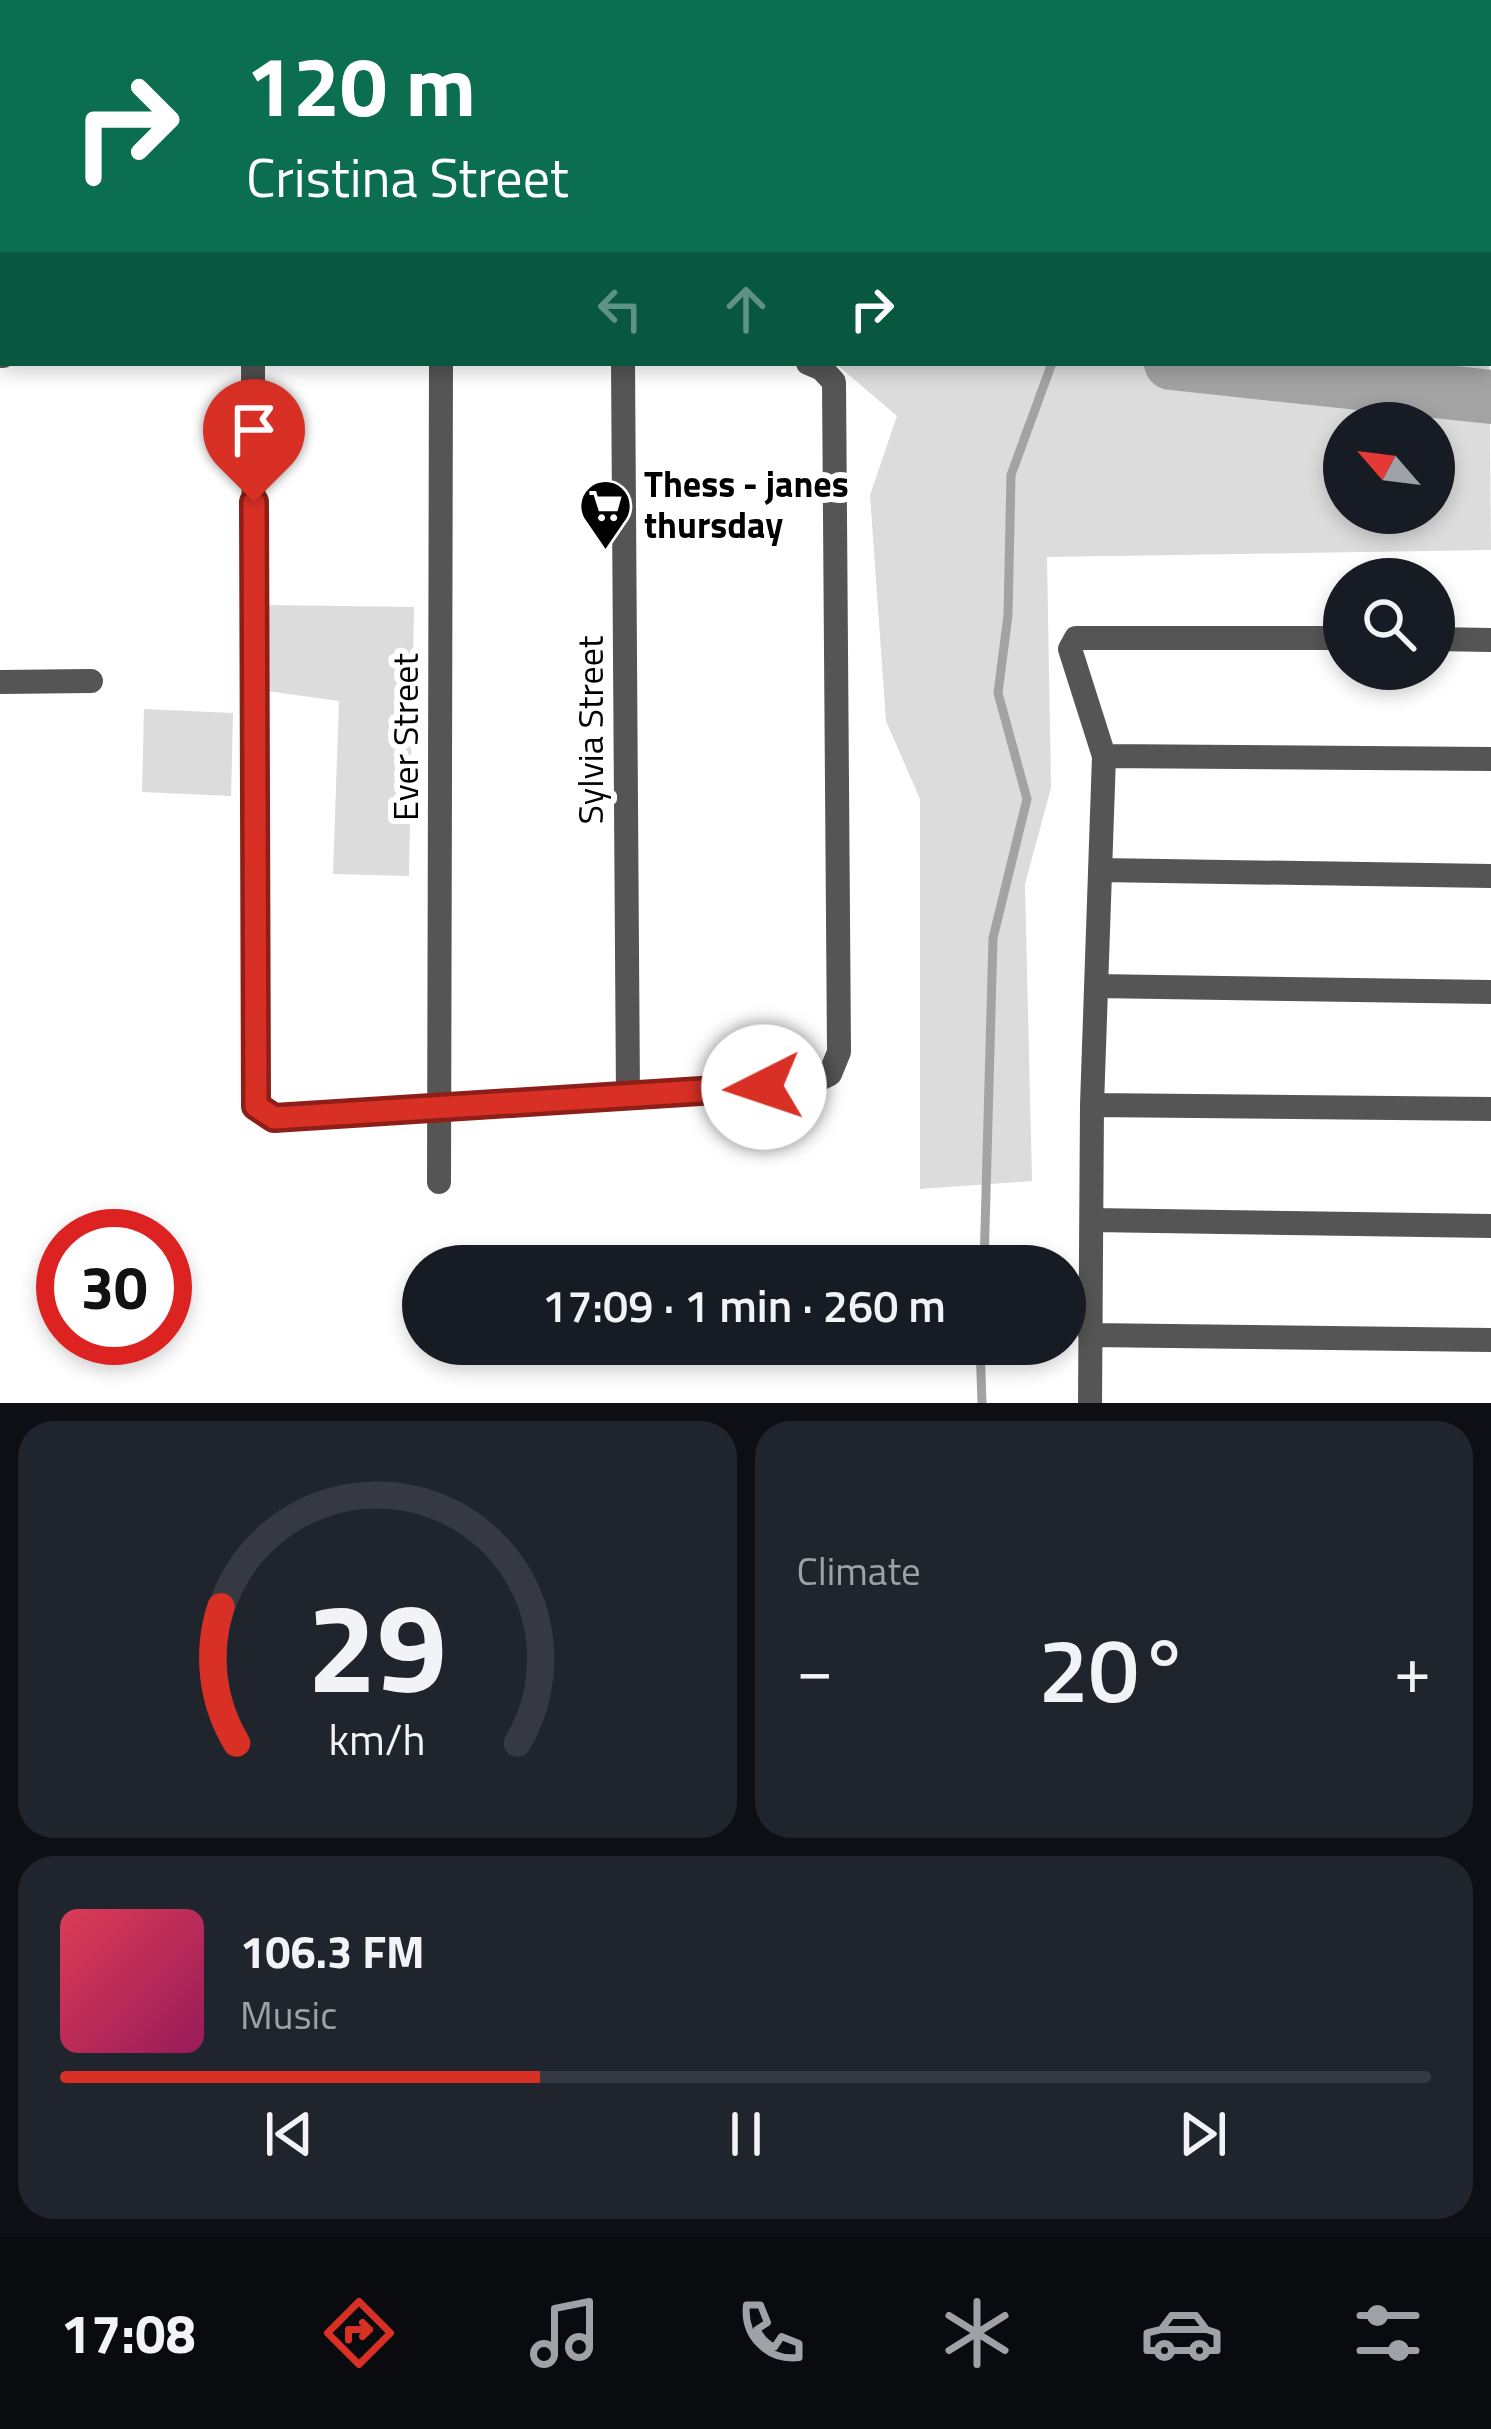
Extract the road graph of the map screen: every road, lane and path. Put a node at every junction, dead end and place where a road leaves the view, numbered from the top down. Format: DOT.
graph roads {
  1 [pos="253,366"];
  2 [pos="441,366"];
  3 [pos="623,366"];
  4 [pos="815,366"];
  5 [pos="1323,638"];
  6 [pos="1455,639"];
  7 [pos="1491,640"];
  8 [pos="0,682"];
  9 [pos="91,682"];
  10 [pos="1104,756"];
  11 [pos="1491,759"];
  12 [pos="1100,870"];
  13 [pos="1491,876"];
  14 [pos="1096,986"];
  15 [pos="1491,992"];
  16 [pos="628,1097"];
  17 [pos="1093,1105"];
  18 [pos="1491,1108"];
  19 [pos="440,1111"];
  20 [pos="440,1182"];
  21 [pos="1092,1220"];
  22 [pos="1491,1226"];
  23 [pos="1090,1335"];
  24 [pos="1491,1340"];
  25 [pos="1090,1403"];
  1 -- 19 [label="street"];
  2 -- 19 [label="street, Ever Street"];
  3 -- 16 [label="street, Sylvia Street"];
  4 -- 16 [label="street"];
  5 -- 10 [label="street"];
  6 -- 7 [label="street"];
  8 -- 9 [label="street"];
  10 -- 11 [label="street"];
  10 -- 12 [label="street"];
  12 -- 13 [label="street"];
  12 -- 14 [label="street"];
  14 -- 15 [label="street"];
  14 -- 17 [label="street"];
  16 -- 19 [label="street"];
  17 -- 18 [label="street"];
  17 -- 21 [label="street"];
  19 -- 20 [label="street, Ever Street"];
  21 -- 22 [label="street"];
  21 -- 23 [label="street"];
  23 -- 24 [label="street"];
  23 -- 25 [label="street"];
}
